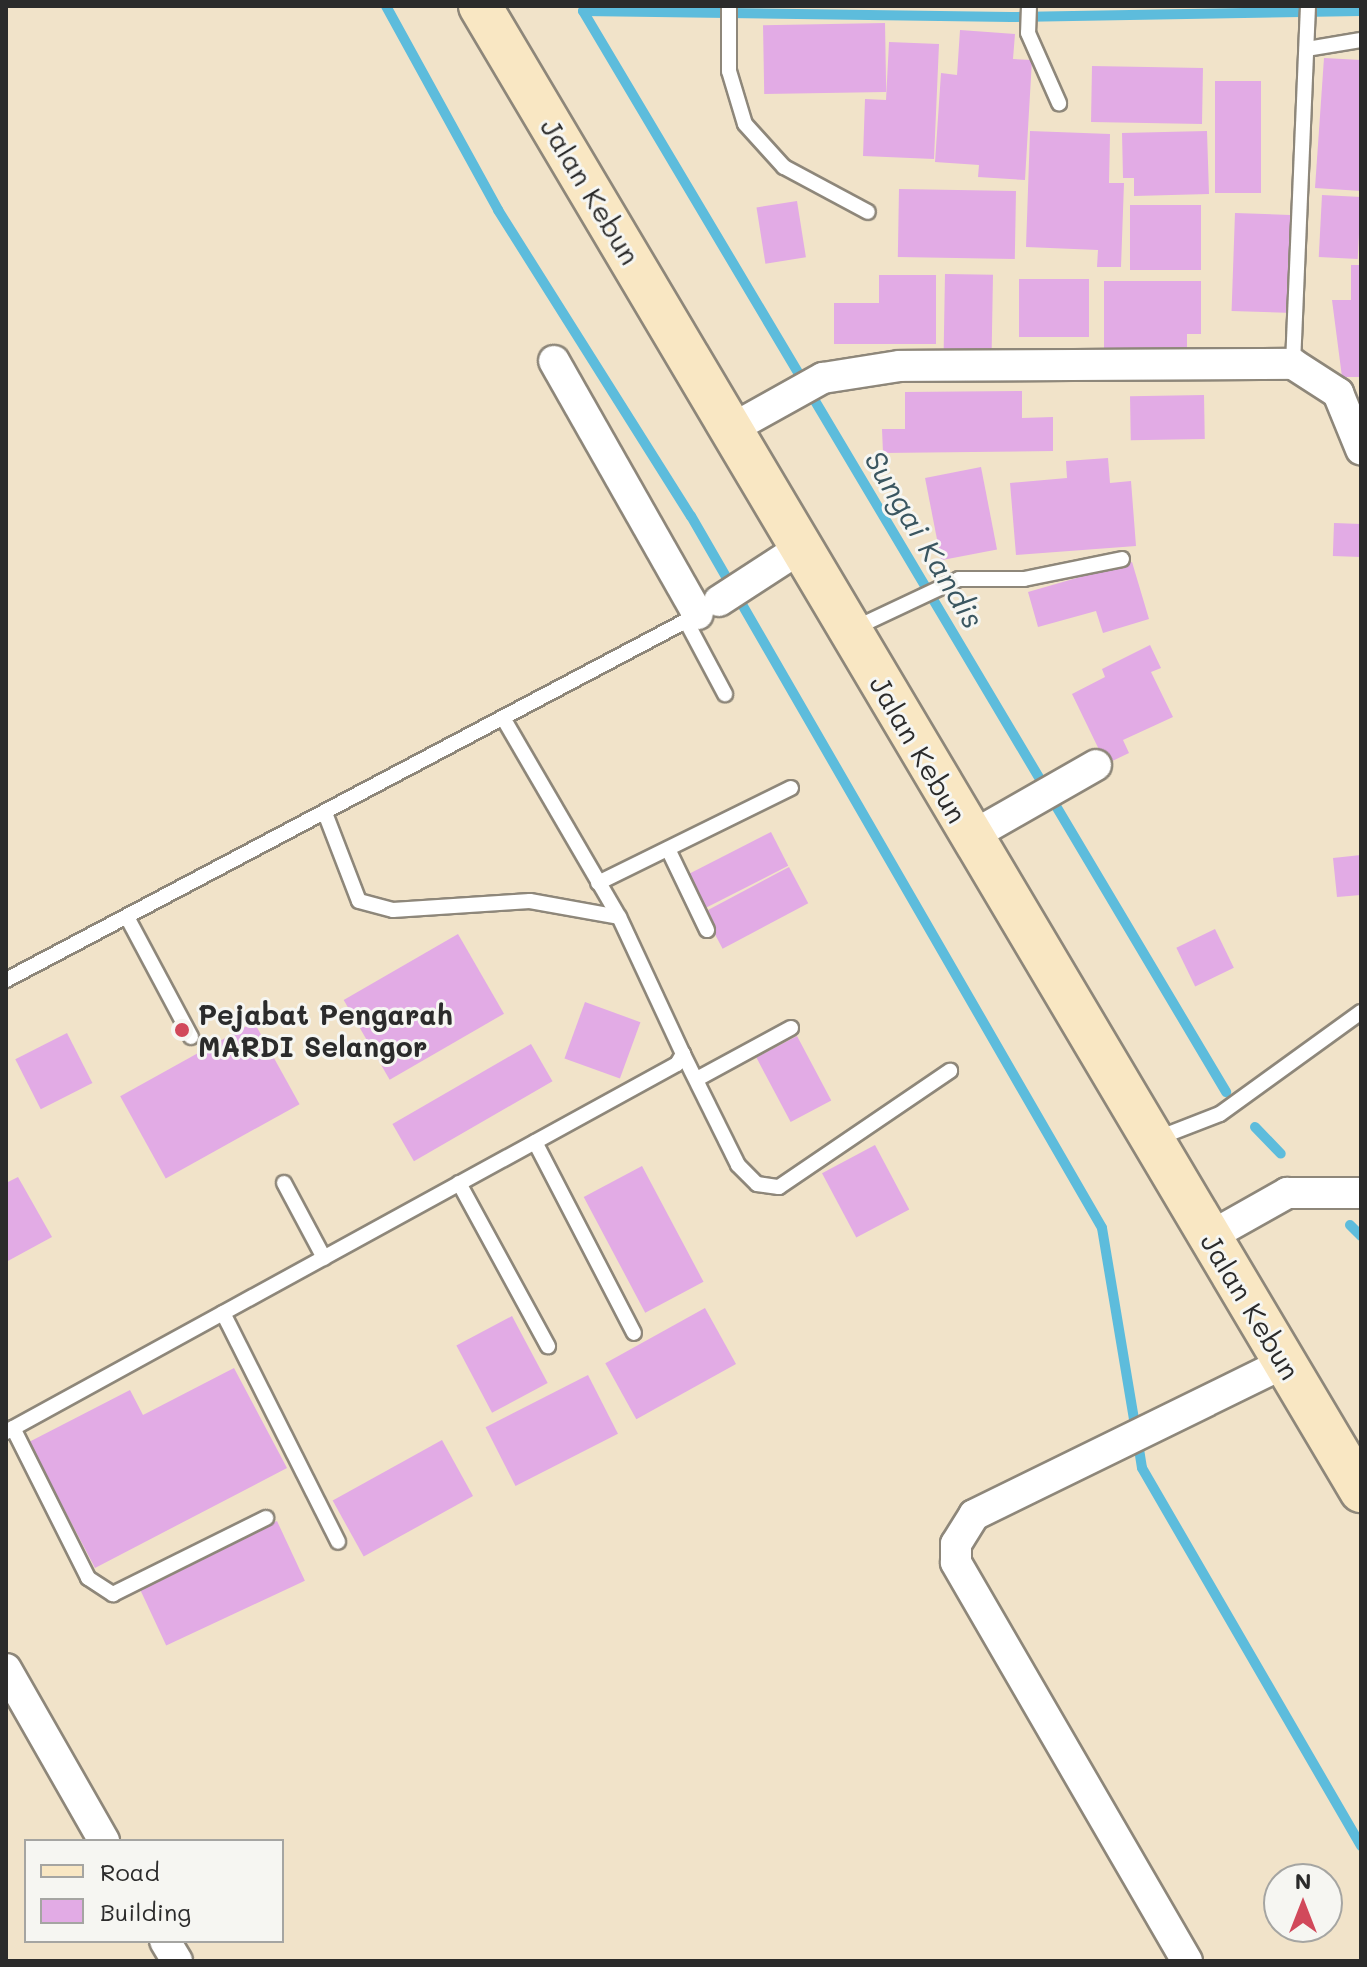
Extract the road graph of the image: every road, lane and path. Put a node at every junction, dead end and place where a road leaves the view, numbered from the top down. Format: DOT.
graph roads {
  1 [pos="480,6"];
  2 [pos="729,6"];
  3 [pos="1029,6"];
  4 [pos="1308,6"];
  5 [pos="1361,40"];
  6 [pos="1307,49"];
  7 [pos="1059,103"];
  8 [pos="868,212"];
  9 [pos="554,361"];
  10 [pos="1293,364"];
  11 [pos="733,428"];
  12 [pos="1361,449"];
  13 [pos="802,547"];
  14 [pos="1122,559"];
  15 [pos="701,612"];
  16 [pos="850,630"];
  17 [pos="725,694"];
  18 [pos="503,718"];
  19 [pos="1096,765"];
  20 [pos="791,788"];
  21 [pos="325,813"];
  22 [pos="970,837"];
  23 [pos="668,849"];
  24 [pos="598,883"];
  25 [pos="127,917"];
  26 [pos="619,917"];
  27 [pos="707,930"];
  28 [pos="6,980"];
  29 [pos="1361,1012"];
  30 [pos="791,1028"];
  31 [pos="191,1037"];
  32 [pos="683,1054"];
  33 [pos="950,1071"];
  34 [pos="697,1079"];
  35 [pos="1150,1141"];
  36 [pos="535,1142"];
  37 [pos="284,1183"];
  38 [pos="459,1183"];
  39 [pos="1361,1193"];
  40 [pos="1209,1237"];
  41 [pos="324,1258"];
  42 [pos="223,1313"];
  43 [pos="634,1333"];
  44 [pos="548,1346"];
  45 [pos="1286,1362"];
  46 [pos="10,1430"];
  47 [pos="1361,1491"];
  48 [pos="266,1518"];
  49 [pos="338,1542"];
  50 [pos="6,1669"];
  51 [pos="103,1839"];
  52 [pos="166,1943"];
  53 [pos="177,1961"];
  54 [pos="1187,1961"];
  1 -- 11 [label="main road, Jalan Kebun"];
  2 -- 8 [label="lane"];
  3 -- 7 [label="lane"];
  4 -- 6 [label="lane"];
  5 -- 6 [label="lane"];
  6 -- 10 [label="lane"];
  9 -- 15 [label="street"];
  10 -- 11 [label="street"];
  10 -- 12 [label="street"];
  11 -- 13 [label="main road, Jalan Kebun"];
  13 -- 15 [label="street"];
  13 -- 16 [label="main road, Jalan Kebun"];
  14 -- 16 [label="lane"];
  15 -- 17 [label="lane"];
  15 -- 18 [label="lane"];
  16 -- 22 [label="main road, Jalan Kebun"];
  18 -- 21 [label="lane"];
  18 -- 24 [label="lane"];
  19 -- 22 [label="street"];
  20 -- 23 [label="lane"];
  21 -- 25 [label="lane"];
  21 -- 26 [label="lane"];
  22 -- 35 [label="main road, Jalan Kebun"];
  23 -- 24 [label="lane"];
  23 -- 27 [label="lane"];
  24 -- 26 [label="lane"];
  25 -- 28 [label="lane"];
  25 -- 31 [label="lane"];
  26 -- 32 [label="lane"];
  29 -- 35 [label="lane"];
  30 -- 34 [label="lane"];
  32 -- 34 [label="lane"];
  32 -- 36 [label="lane"];
  33 -- 34 [label="lane"];
  35 -- 40 [label="main road, Jalan Kebun"];
  36 -- 38 [label="lane"];
  36 -- 43 [label="lane"];
  37 -- 41 [label="lane"];
  38 -- 41 [label="lane"];
  38 -- 44 [label="lane"];
  39 -- 40 [label="street"];
  40 -- 45 [label="main road, Jalan Kebun"];
  41 -- 42 [label="lane"];
  42 -- 46 [label="lane"];
  42 -- 49 [label="lane"];
  45 -- 47 [label="main road, Jalan Kebun"];
  45 -- 54 [label="street"];
  46 -- 48 [label="lane"];
  50 -- 51 [label="street"];
  52 -- 53 [label="street"];
}
